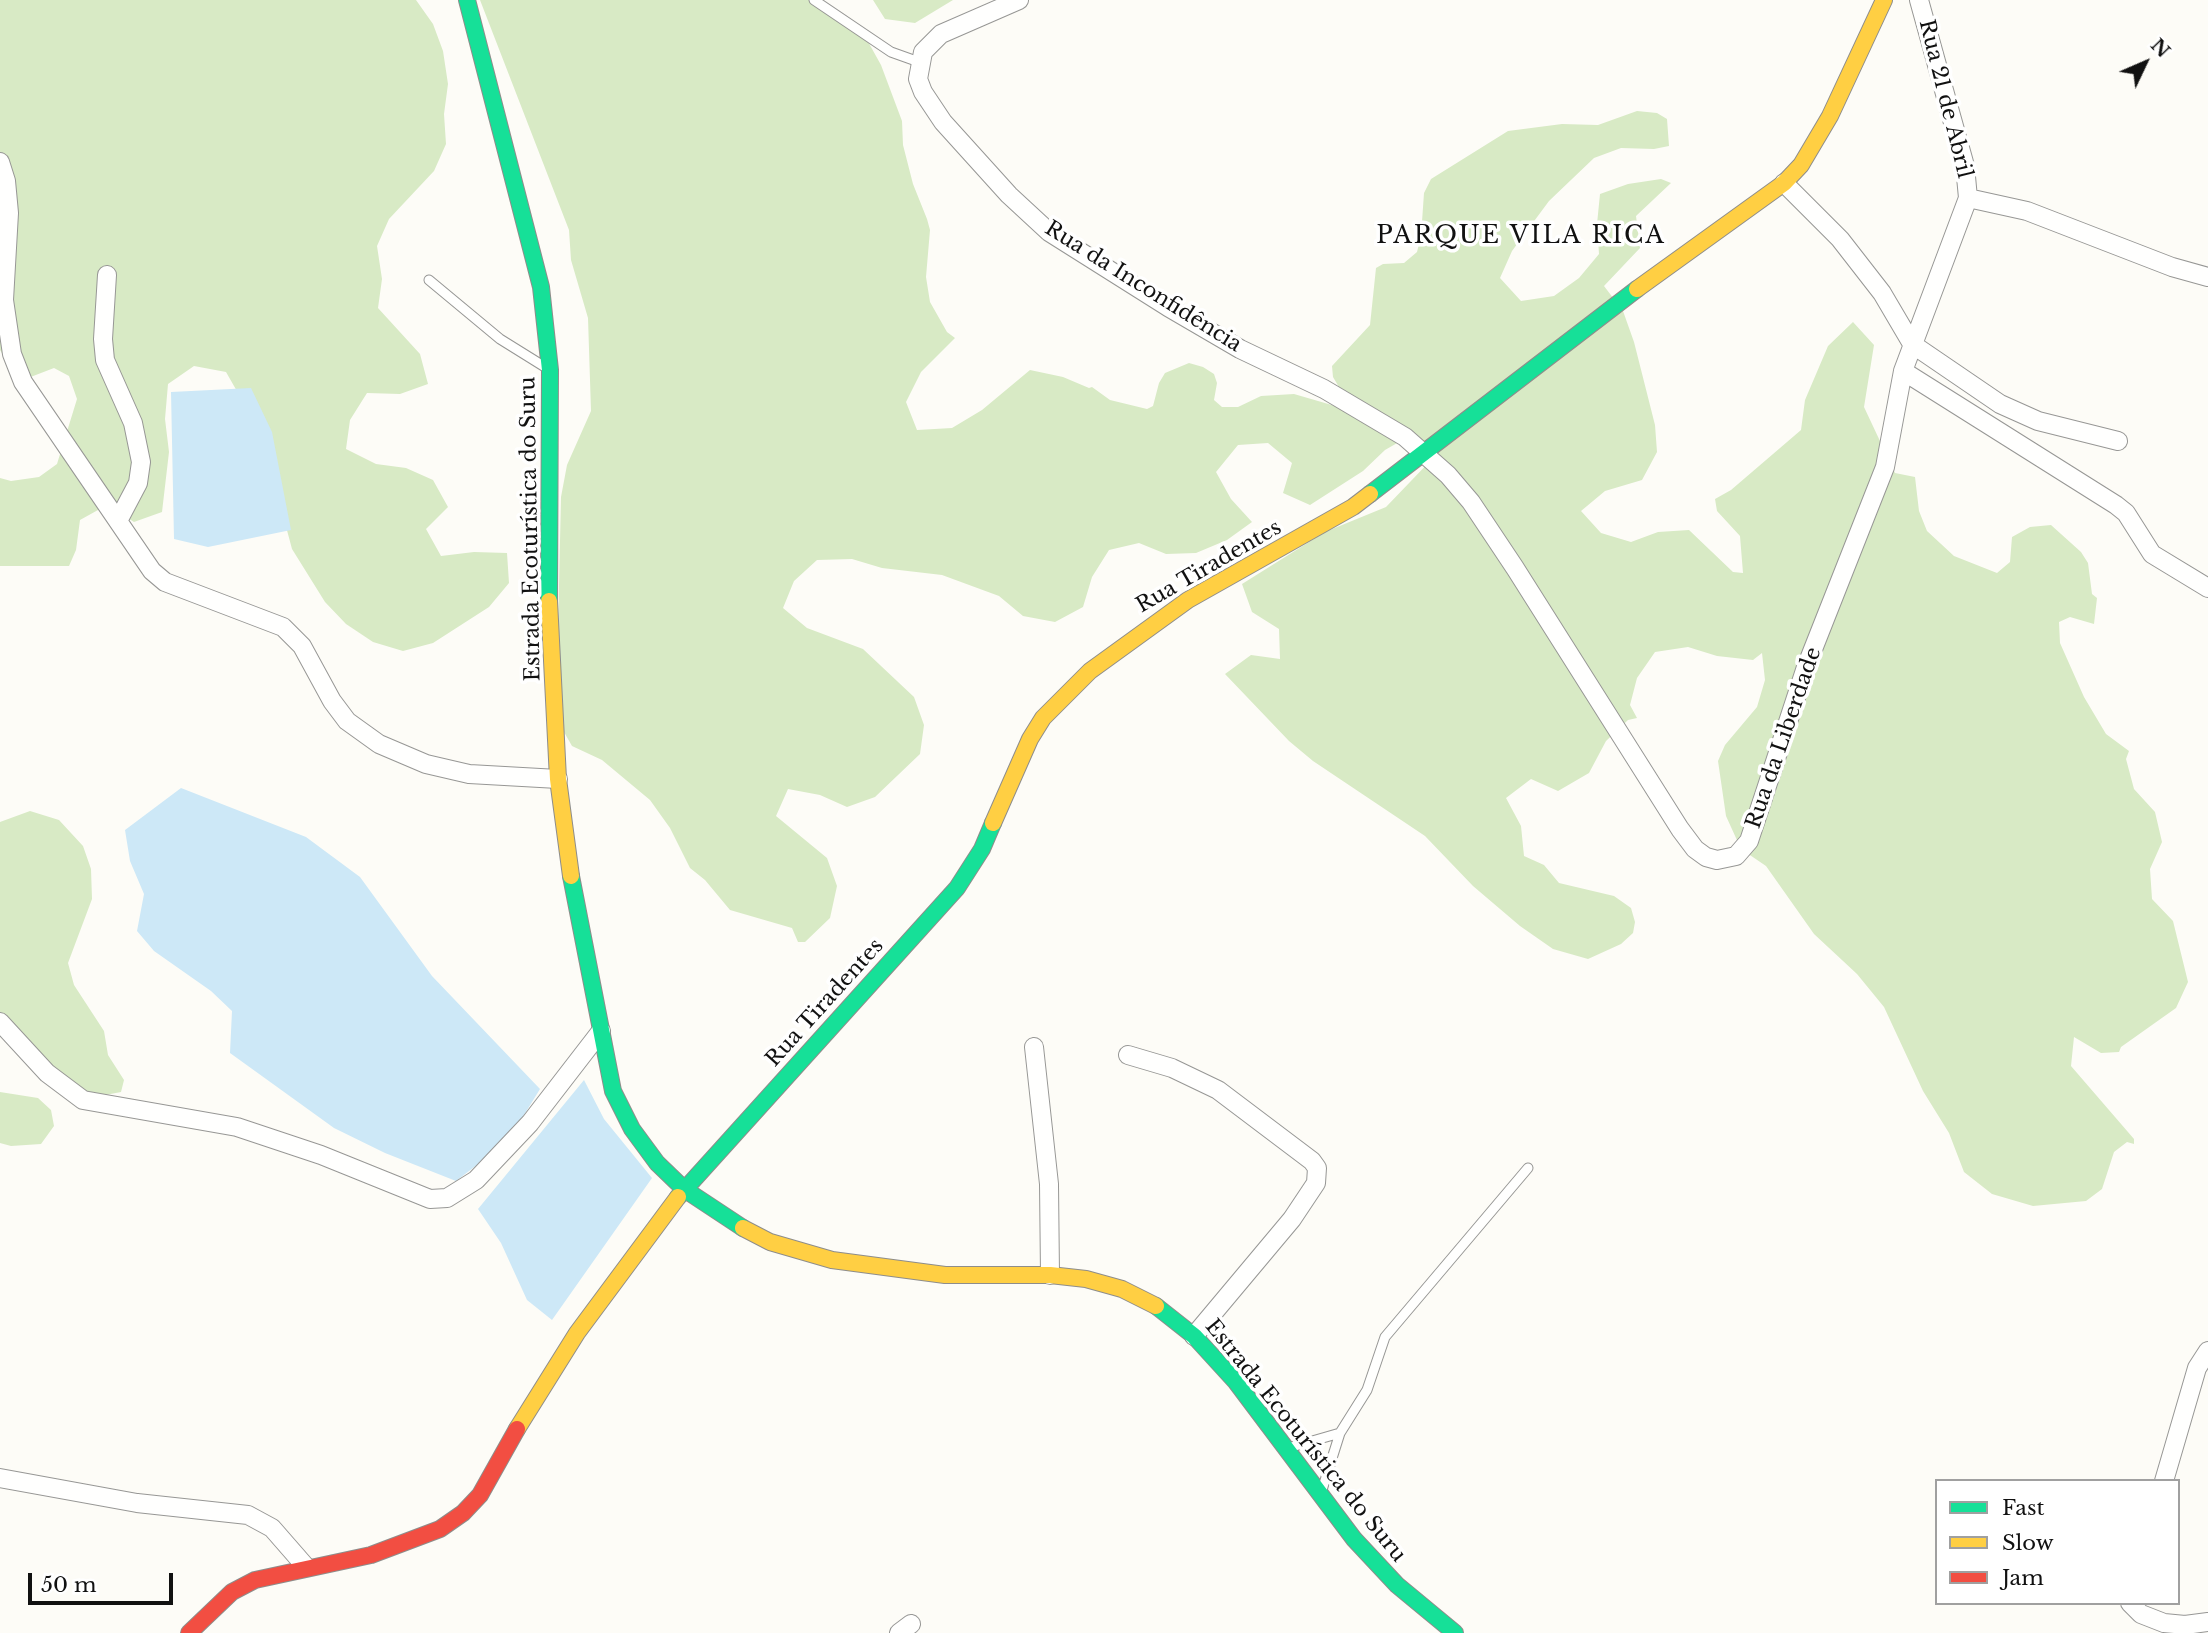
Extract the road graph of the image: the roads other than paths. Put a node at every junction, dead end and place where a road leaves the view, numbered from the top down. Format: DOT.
graph roads {
  1 [pos="467,0"];
  2 [pos="814,0"];
  3 [pos="1019,0"];
  4 [pos="1884,0"];
  5 [pos="1919,0"];
  6 [pos="919,62"];
  7 [pos="0,162"];
  8 [pos="1784,183"];
  9 [pos="1968,198"];
  10 [pos="107,275"];
  11 [pos="2208,276"];
  12 [pos="429,280"];
  13 [pos="1912,344"];
  14 [pos="5,346"];
  15 [pos="551,370"];
  16 [pos="1903,371"];
  17 [pos="2118,441"];
  18 [pos="1423,452"];
  19 [pos="120,519"];
  20 [pos="2208,588"];
  21 [pos="558,779"];
  22 [pos="0,1021"];
  23 [pos="601,1031"];
  24 [pos="1034,1047"];
  25 [pos="1128,1055"];
  26 [pos="1528,1168"];
  27 [pos="684,1189"];
  28 [pos="1050,1275"];
  29 [pos="1194,1336"];
  30 [pos="2208,1351"];
  31 [pos="1340,1433"];
  32 [pos="1286,1449"];
  33 [pos="0,1478"];
  34 [pos="2165,1479"];
  35 [pos="1321,1495"];
  36 [pos="306,1567"];
  37 [pos="2132,1605"];
  38 [pos="2208,1622"];
  39 [pos="189,1633"];
  40 [pos="1455,1633"];
  1 -- 15 [label="street, Estrada Ecoturística do Suru"];
  2 -- 6 [label="lane"];
  3 -- 6 [label="street"];
  4 -- 8 [label="street"];
  5 -- 9 [label="street, Rua 21 de Abril"];
  6 -- 18 [label="street, Rua da Inconfidência"];
  7 -- 14 [label="street"];
  8 -- 13 [label="street"];
  8 -- 18 [label="street, Rua Tiradentes"];
  9 -- 11 [label="street"];
  9 -- 13 [label="street, Rua da Liberdade"];
  10 -- 19 [label="street"];
  12 -- 15 [label="lane"];
  13 -- 16 [label="street, Rua da Liberdade"];
  13 -- 17 [label="street"];
  14 -- 19 [label="street"];
  15 -- 21 [label="street, Estrada Ecoturística do Suru"];
  16 -- 18 [label="street, Rua da Liberdade"];
  16 -- 20 [label="street"];
  18 -- 27 [label="street, Rua Tiradentes"];
  19 -- 21 [label="street"];
  21 -- 23 [label="street, Estrada Ecoturística do Suru"];
  22 -- 23 [label="street"];
  23 -- 27 [label="street, Estrada Ecoturística do Suru"];
  24 -- 28 [label="street"];
  25 -- 29 [label="street"];
  26 -- 31 [label="lane"];
  27 -- 28 [label="street, Estrada Ecoturística do Suru"];
  27 -- 36 [label="street, Rua Tiradentes"];
  28 -- 29 [label="street, Estrada Ecoturística do Suru"];
  29 -- 32 [label="street, Estrada Ecoturística do Suru"];
  30 -- 34 [label="street"];
  31 -- 32 [label="lane"];
  31 -- 35 [label="lane"];
  32 -- 35 [label="street, Estrada Ecoturística do Suru"];
  33 -- 36 [label="street"];
  35 -- 40 [label="street, Estrada Ecoturística do Suru"];
  36 -- 39 [label="street, Rua Tiradentes"];
  37 -- 38 [label="street"];
}
